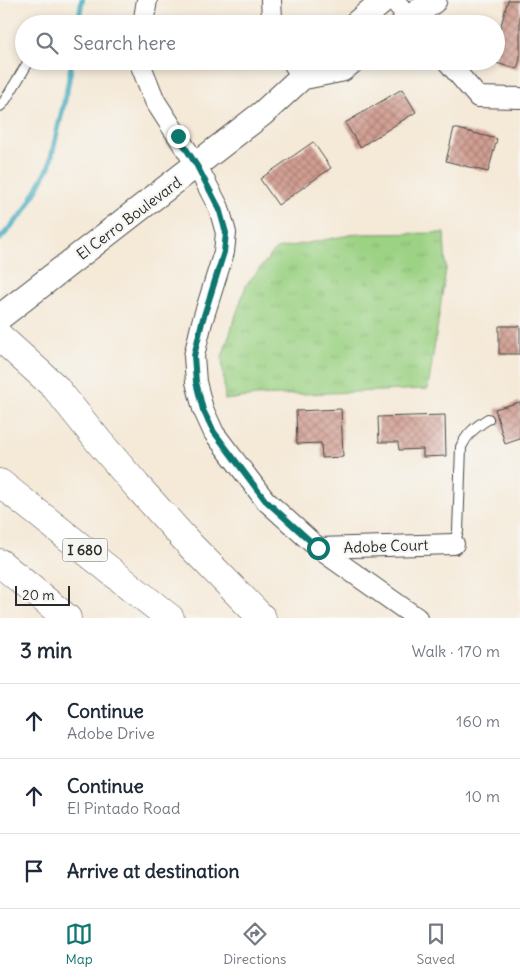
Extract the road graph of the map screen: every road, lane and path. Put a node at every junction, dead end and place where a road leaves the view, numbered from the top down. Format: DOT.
graph roads {
  1 [pos="147,0"];
  2 [pos="271,0"];
  3 [pos="384,0"];
  4 [pos="394,0"];
  5 [pos="434,0"];
  6 [pos="144,15"];
  7 [pos="272,15"];
  8 [pos="366,15"];
  9 [pos="404,15"];
  10 [pos="417,15"];
  11 [pos="24,70"];
  12 [pos="143,70"];
  13 [pos="300,70"];
  14 [pos="455,70"];
  15 [pos="520,98"];
  16 [pos="0,106"];
  17 [pos="197,166"];
  18 [pos="0,317"];
  19 [pos="0,337"];
  20 [pos="488,419"];
  21 [pos="0,482"];
  22 [pos="454,544"];
  23 [pos="318,548"];
  24 [pos="0,563"];
  25 [pos="67,618"];
  26 [pos="170,618"];
  27 [pos="262,618"];
  28 [pos="417,618"];
  1 -- 6 [label="street"];
  2 -- 7 [label="street"];
  3 -- 8 [label="street"];
  4 -- 9 [label="street"];
  5 -- 10 [label="street"];
  11 -- 16 [label="lane"];
  12 -- 17 [label="street"];
  13 -- 17 [label="street, El Cerro Boulevard"];
  14 -- 15 [label="street"];
  17 -- 18 [label="street, El Cerro Boulevard"];
  17 -- 23 [label="street"];
  19 -- 27 [label="highway"];
  20 -- 22 [label="lane"];
  21 -- 26 [label="highway, I 680"];
  22 -- 23 [label="street, Adobe Court"];
  23 -- 28 [label="street"];
  24 -- 25 [label="highway"];
}
